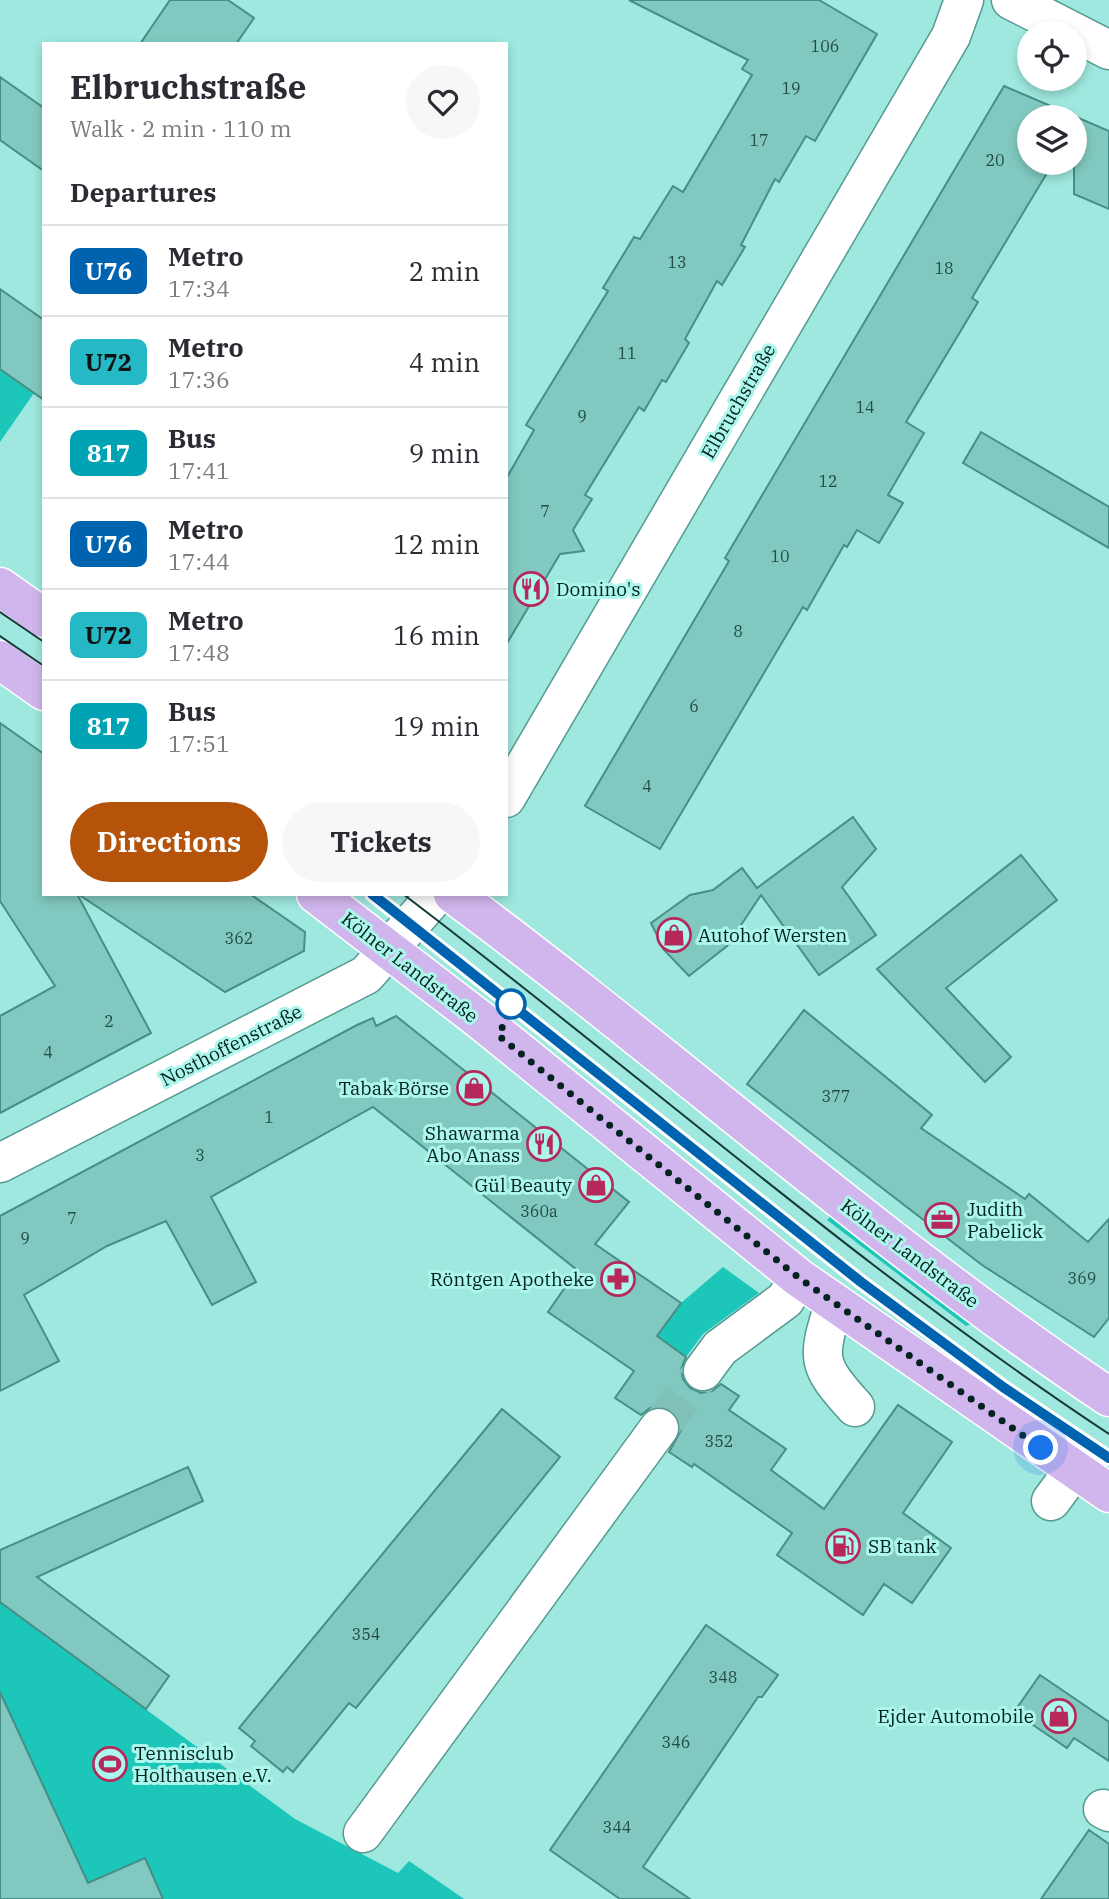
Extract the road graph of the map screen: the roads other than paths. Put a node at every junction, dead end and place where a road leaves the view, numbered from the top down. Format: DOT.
graph roads {
  1 [pos="964,0"];
  2 [pos="1011,0"];
  3 [pos="1109,50"];
  4 [pos="0,587"];
  5 [pos="42,617"];
  6 [pos="0,660"];
  7 [pos="42,690"];
  8 [pos="508,795"];
  9 [pos="319,896"];
  10 [pos="435,896"];
  11 [pos="456,896"];
  12 [pos="388,949"];
  13 [pos="0,1163"];
  14 [pos="799,1278"];
  15 [pos="834,1304"];
  16 [pos="703,1371"];
  17 [pos="1109,1397"];
  18 [pos="855,1407"];
  19 [pos="659,1428"];
  20 [pos="1074,1470"];
  21 [pos="1109,1493"];
  22 [pos="1051,1501"];
  23 [pos="363,1833"];
  1 -- 8 [label="street, Elbruchstraße"];
  2 -- 3 [label="street"];
  4 -- 5 [label="main road"];
  6 -- 7 [label="main road"];
  9 -- 12 [label="main road, Kölner Landstraße"];
  10 -- 12 [label="street, Nosthoffenstraße"];
  11 -- 17 [label="main road, Kölner Landstraße"];
  12 -- 13 [label="street, Nosthoffenstraße"];
  12 -- 14 [label="main road, Kölner Landstraße"];
  14 -- 15 [label="main road, Kölner Landstraße"];
  14 -- 16 [label="street"];
  15 -- 18 [label="street"];
  15 -- 20 [label="main road, Kölner Landstraße"];
  19 -- 23 [label="street"];
  20 -- 21 [label="main road, Kölner Landstraße"];
  20 -- 22 [label="street"];
}
